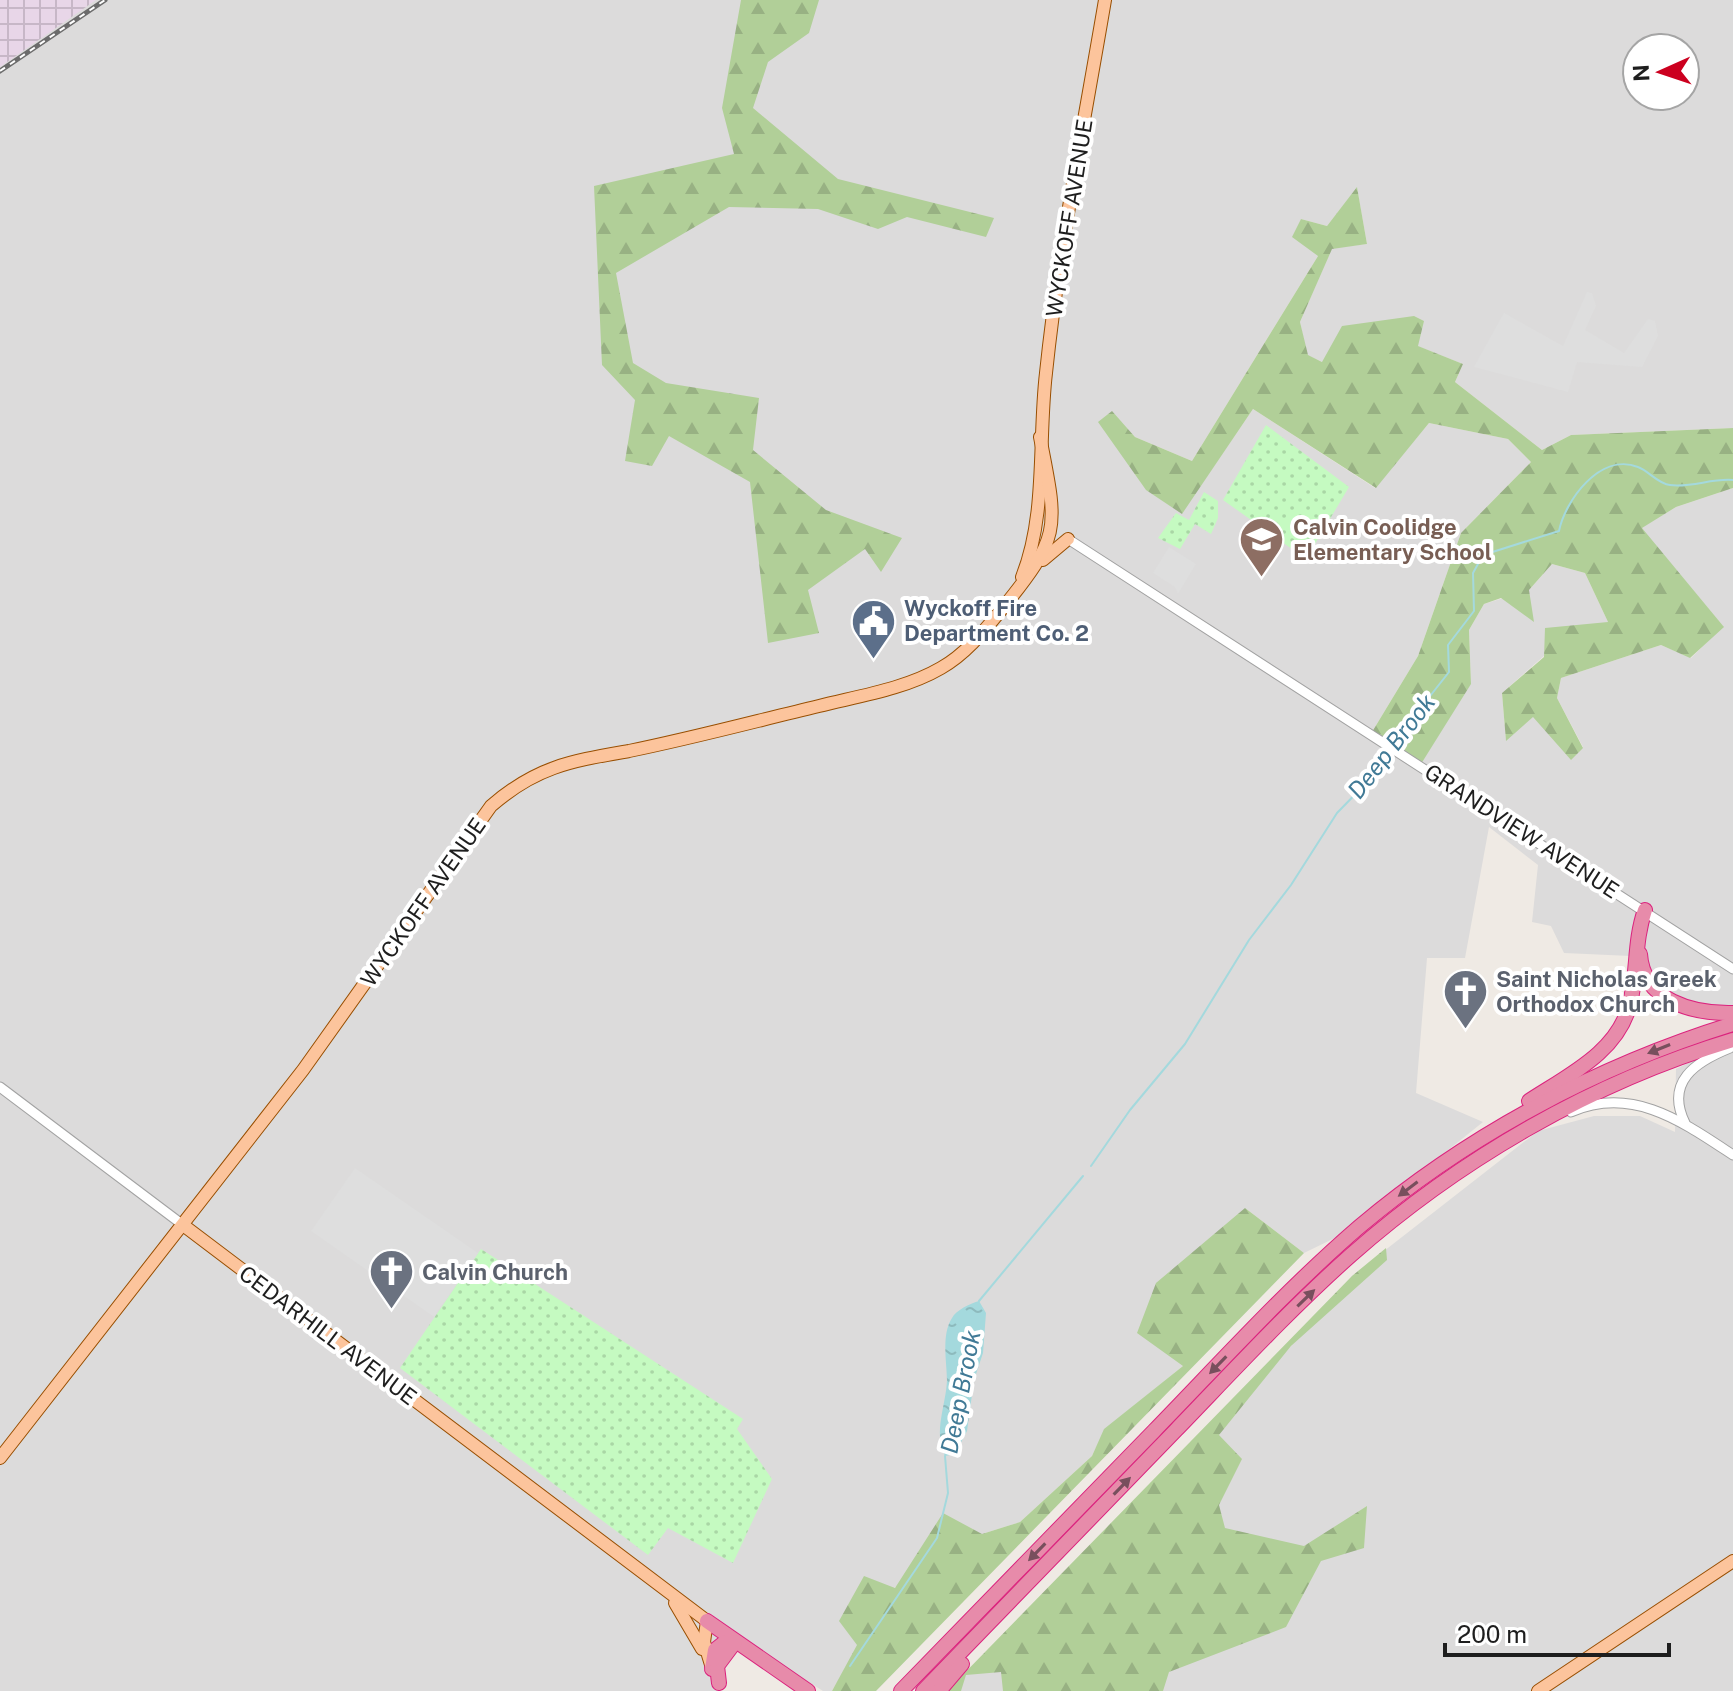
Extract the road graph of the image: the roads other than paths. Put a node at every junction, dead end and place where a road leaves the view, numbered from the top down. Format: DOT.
graph roads {
  1 [pos="1105,0"];
  2 [pos="1040,437"];
  3 [pos="1037,529"];
  4 [pos="1051,534"];
  5 [pos="1068,539"];
  6 [pos="1035,568"];
  7 [pos="1014,594"];
  8 [pos="1645,910"];
  9 [pos="1733,969"];
  10 [pos="1733,1013"];
  11 [pos="1733,1024"];
  12 [pos="1733,1040"];
  13 [pos="1733,1047"];
  14 [pos="0,1087"];
  15 [pos="1685,1123"];
  16 [pos="1503,1144"];
  17 [pos="1733,1155"];
  18 [pos="1450,1159"];
  19 [pos="183,1225"];
  20 [pos="0,1458"];
  21 [pos="1733,1561"];
  22 [pos="1029,1582"];
  23 [pos="656,1584"];
  24 [pos="707,1621"];
  25 [pos="956,1635"];
  26 [pos="735,1642"];
  27 [pos="718,1681"];
  28 [pos="808,1691"];
  29 [pos="894,1691"];
  30 [pos="901,1691"];
  31 [pos="923,1691"];
  32 [pos="939,1691"];
  33 [pos="1538,1691"];
  1 -- 2 [label="main road, WYCKOFF AVENUE"];
  2 -- 3 [label="main road, WYCKOFF AVENUE"];
  2 -- 4 [label="main road, WYCKOFF AVENUE"];
  3 -- 4 [label="main road"];
  3 -- 7 [label="main road, WYCKOFF AVENUE"];
  4 -- 5 [label="main road"];
  4 -- 6 [label="main road, WYCKOFF AVENUE"];
  5 -- 6 [label="main road"];
  5 -- 8 [label="street, GRANDVIEW AVENUE"];
  6 -- 7 [label="main road, WYCKOFF AVENUE"];
  7 -- 19 [label="main road, WYCKOFF AVENUE"];
  8 -- 9 [label="street, GRANDVIEW AVENUE"];
  8 -- 10 [label="highway"];
  8 -- 18 [label="highway"];
  11 -- 18 [label="highway, one-way"];
  12 -- 16 [label="highway"];
  13 -- 15 [label="street"];
  14 -- 19 [label="street, CEDARHILL AVENUE"];
  15 -- 16 [label="street"];
  15 -- 17 [label="street"];
  22 -- 16 [label="highway, one-way"];
  18 -- 25 [label="highway, one-way"];
  19 -- 20 [label="main road, WYCKOFF AVENUE"];
  19 -- 23 [label="main road, CEDARHILL AVENUE"];
  21 -- 33 [label="main road"];
  22 -- 31 [label="highway"];
  22 -- 32 [label="highway"];
  23 -- 24 [label="main road, CEDARHILL AVENUE"];
  23 -- 27 [label="main road, CEDARHILL AVENUE"];
  24 -- 26 [label="highway"];
  24 -- 27 [label="main road"];
  25 -- 29 [label="highway"];
  25 -- 30 [label="highway"];
  26 -- 27 [label="highway"];
  26 -- 28 [label="highway"];
}
